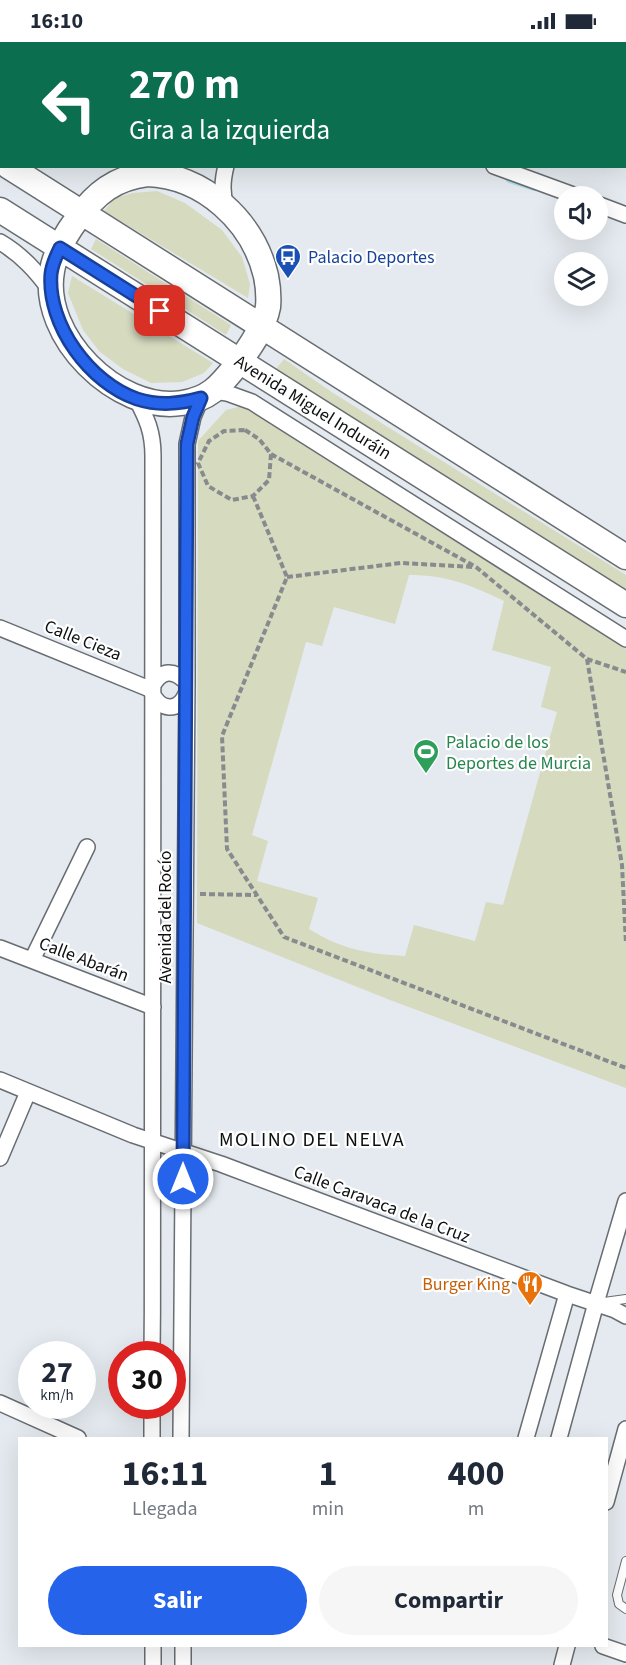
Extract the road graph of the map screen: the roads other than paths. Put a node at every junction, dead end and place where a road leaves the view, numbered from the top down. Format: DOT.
graph roads {
  1 [pos="11,168"];
  2 [pos="226,168"];
  3 [pos="499,168"];
  4 [pos="175,171"];
  5 [pos="554,188"];
  6 [pos="226,208"];
  7 [pos="608,208"];
  8 [pos="0,210"];
  9 [pos="81,213"];
  10 [pos="626,215"];
  11 [pos="0,242"];
  12 [pos="60,248"];
  13 [pos="51,291"];
  14 [pos="261,327"];
  15 [pos="240,361"];
  16 [pos="208,395"];
  17 [pos="136,398"];
  18 [pos="626,557"];
  19 [pos="626,605"];
  20 [pos="0,628"];
  21 [pos="626,639"];
  22 [pos="187,688"];
  23 [pos="152,690"];
  24 [pos="87,847"];
  25 [pos="0,948"];
  26 [pos="32,960"];
  27 [pos="153,1007"];
  28 [pos="0,1080"];
  29 [pos="28,1092"];
  30 [pos="154,1142"];
  31 [pos="184,1152"];
  32 [pos="0,1158"];
  33 [pos="626,1201"];
  34 [pos="567,1294"];
  35 [pos="626,1299"];
  36 [pos="596,1303"];
  37 [pos="626,1316"];
  38 [pos="152,1341"];
  39 [pos="0,1404"];
  40 [pos="152,1419"];
  41 [pos="626,1429"];
  42 [pos="76,1437"];
  43 [pos="152,1437"];
  44 [pos="181,1437"];
  45 [pos="526,1437"];
  46 [pos="559,1437"];
  47 [pos="608,1495"];
  48 [pos="626,1561"];
  49 [pos="626,1609"];
  50 [pos="153,1647"];
  51 [pos="183,1647"];
  52 [pos="567,1647"];
  53 [pos="606,1647"];
  54 [pos="626,1654"];
  55 [pos="153,1665"];
  56 [pos="183,1665"];
  57 [pos="562,1665"];
  1 -- 9 [label="main road"];
  2 -- 6 [label="street"];
  3 -- 5 [label="street"];
  4 -- 6 [label="main road"];
  4 -- 9 [label="main road"];
  6 -- 14 [label="main road"];
  7 -- 10 [label="street"];
  8 -- 12 [label="main road, Avenida Miguel Induráin"];
  9 -- 12 [label="main road"];
  9 -- 14 [label="main road"];
  11 -- 13 [label="street"];
  12 -- 13 [label="main road"];
  12 -- 15 [label="main road, Avenida Miguel Induráin"];
  13 -- 17 [label="main road"];
  14 -- 15 [label="main road"];
  14 -- 18 [label="main road"];
  15 -- 16 [label="main road"];
  15 -- 19 [label="main road, Avenida Miguel Induráin"];
  16 -- 17 [label="main road"];
  16 -- 21 [label="street"];
  16 -- 22 [label="street, Avenida del Rocío"];
  17 -- 23 [label="street, Avenida del Rocío"];
  20 -- 23 [label="street, Calle Cieza"];
  22 -- 23 [label="street"];
  22 -- 23 [label="street"];
  22 -- 31 [label="street, Avenida del Rocío"];
  23 -- 27 [label="street, Avenida del Rocío"];
  24 -- 26 [label="street"];
  25 -- 26 [label="street, Calle Abarán"];
  26 -- 27 [label="street, Calle Abarán"];
  27 -- 30 [label="street, Avenida del Rocío"];
  28 -- 29 [label="street, Calle Caravaca de la Cruz"];
  29 -- 30 [label="street, Calle Caravaca de la Cruz"];
  29 -- 32 [label="street"];
  30 -- 31 [label="street, Calle Caravaca de la Cruz"];
  30 -- 38 [label="street, Avenida del Rocío"];
  31 -- 34 [label="street, Calle Caravaca de la Cruz"];
  31 -- 44 [label="street, Avenida del Rocío"];
  33 -- 36 [label="street"];
  34 -- 36 [label="street, Calle Caravaca de la Cruz"];
  34 -- 45 [label="street"];
  35 -- 36 [label="lane"];
  36 -- 37 [label="street, Calle Caravaca de la Cruz"];
  36 -- 46 [label="street"];
  39 -- 42 [label="street"];
  40 -- 43 [label="street"];
  41 -- 47 [label="street"];
  48 -- 49 [label="lane"];
  50 -- 55 [label="street"];
  51 -- 56 [label="street"];
  52 -- 57 [label="street"];
  53 -- 54 [label="street"];
}
